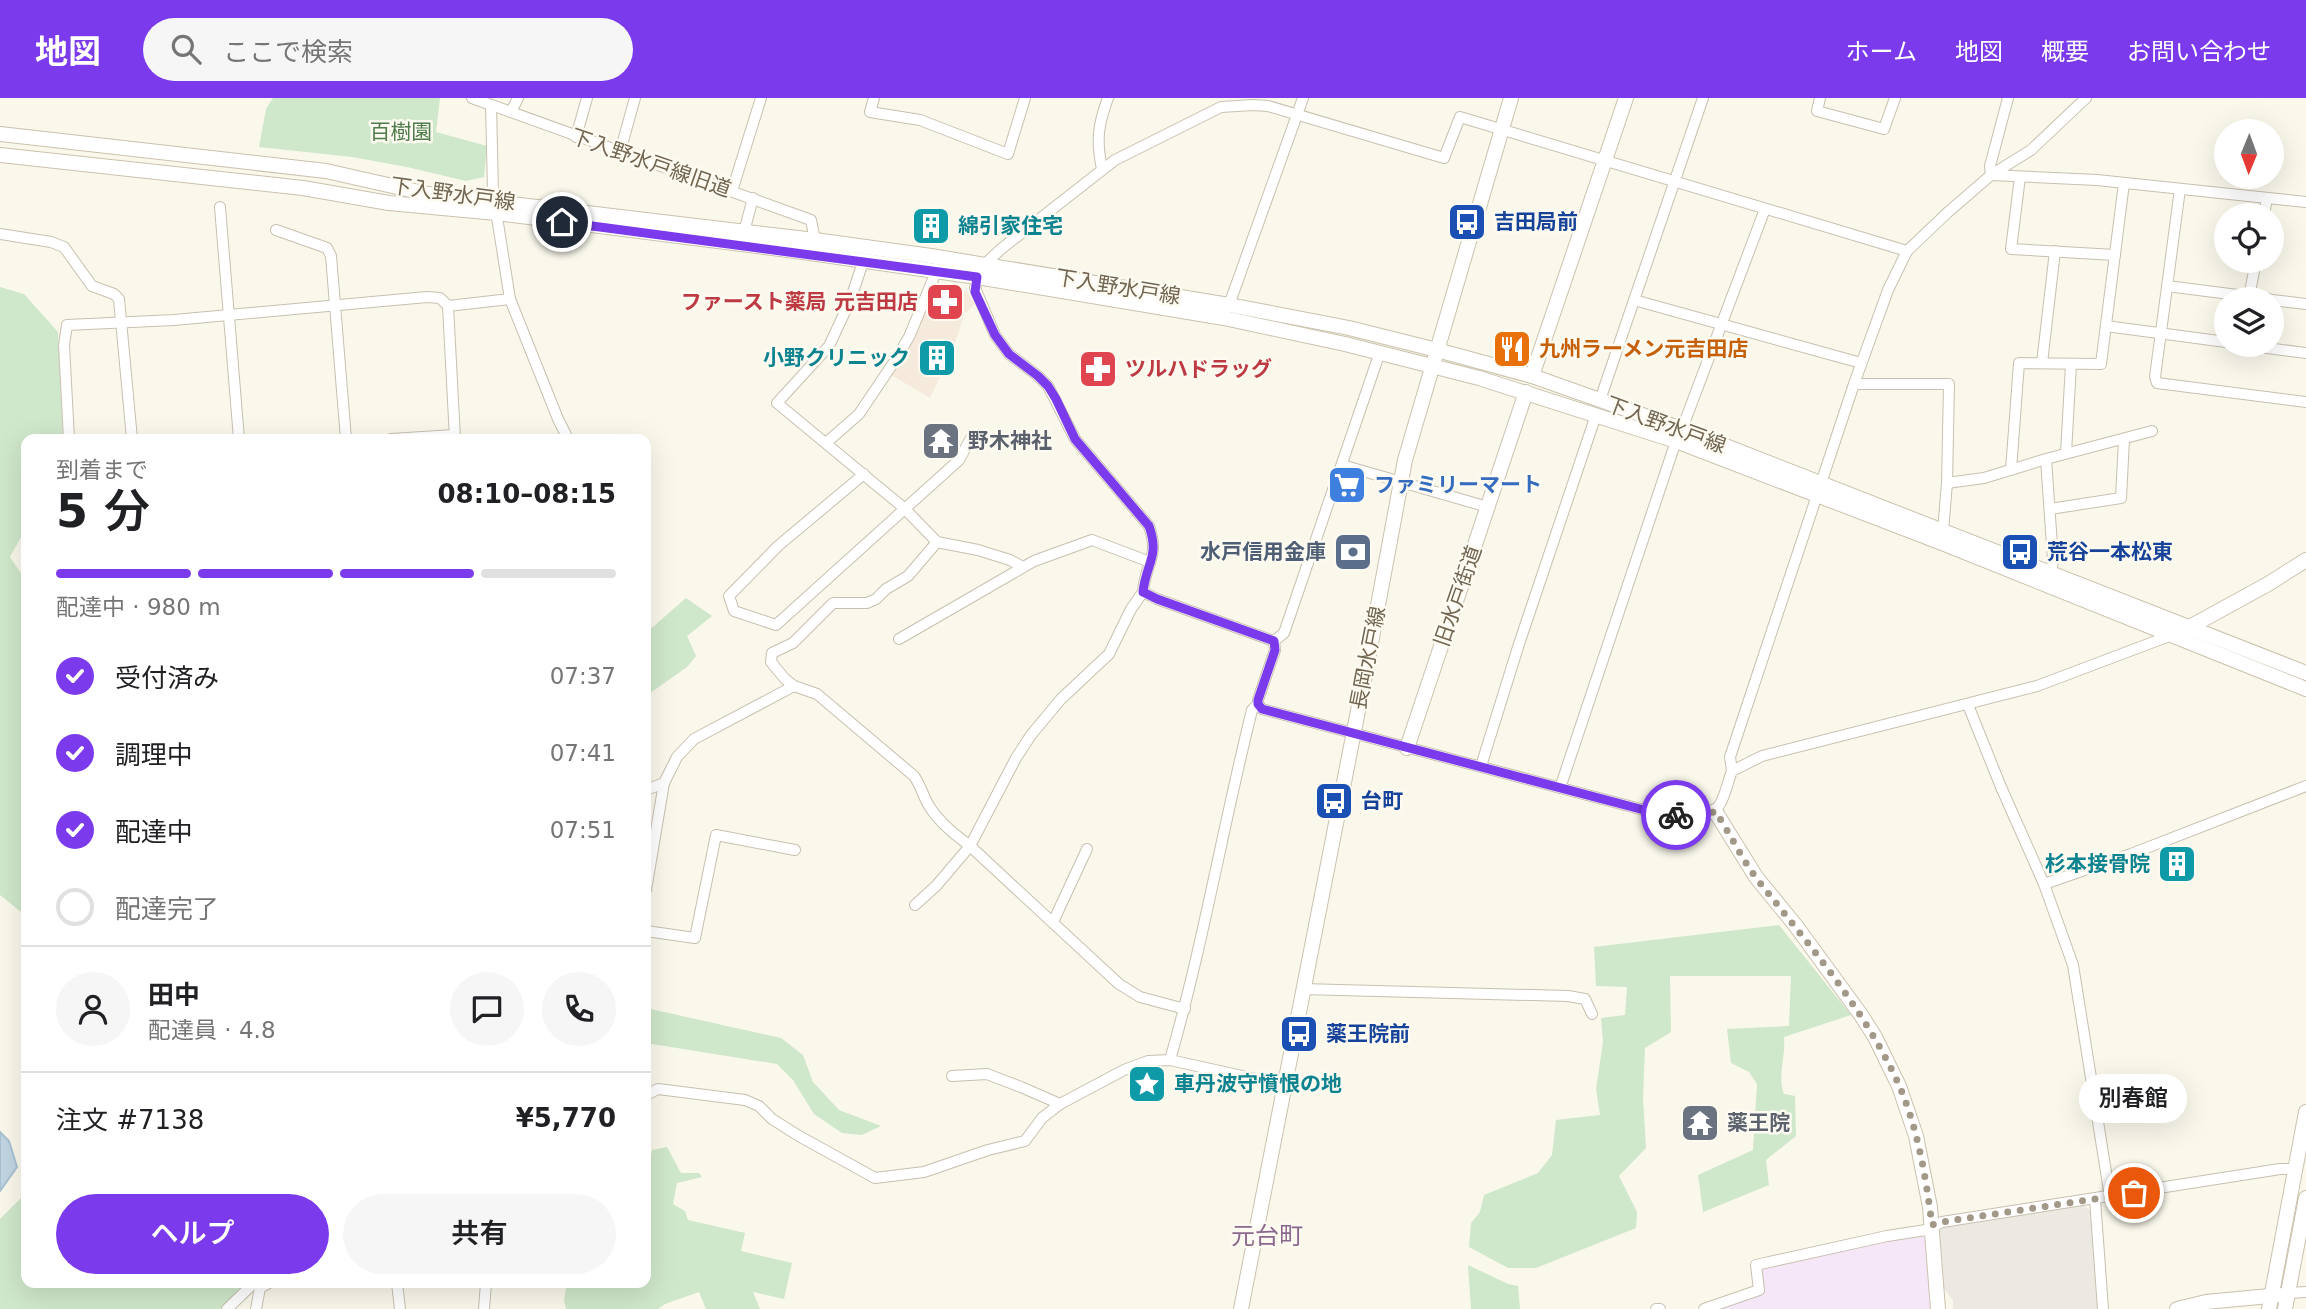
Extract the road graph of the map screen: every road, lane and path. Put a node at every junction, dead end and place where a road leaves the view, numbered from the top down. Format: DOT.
graph roads {
  1 [pos="472,98"];
  2 [pos="518,98"];
  3 [pos="587,98"];
  4 [pos="635,98"];
  5 [pos="761,98"];
  6 [pos="874,98"];
  7 [pos="1025,98"];
  8 [pos="1108,98"];
  9 [pos="1303,98"];
  10 [pos="1511,98"];
  11 [pos="1626,98"];
  12 [pos="1703,98"];
  13 [pos="1820,98"];
  14 [pos="1895,98"];
  15 [pos="2008,98"];
  16 [pos="2086,98"];
  17 [pos="491,105"];
  18 [pos="511,112"];
  19 [pos="1295,114"];
  20 [pos="1500,129"];
  21 [pos="0,134"];
  22 [pos="576,137"];
  23 [pos="621,152"];
  24 [pos="0,155"];
  25 [pos="1605,161"];
  26 [pos="1102,169"];
  27 [pos="1991,175"];
  28 [pos="2020,177"];
  29 [pos="1674,181"];
  30 [pos="2124,183"];
  31 [pos="2180,189"];
  32 [pos="732,191"];
  33 [pos="752,198"];
  34 [pos="2267,198"];
  35 [pos="2306,202"];
  36 [pos="2266,203"];
  37 [pos="220,207"];
  38 [pos="495,207"];
  39 [pos="1765,209"];
  40 [pos="276,230"];
  41 [pos="744,232"];
  42 [pos="0,234"];
  43 [pos="814,240"];
  44 [pos="1907,251"];
  45 [pos="2055,251"];
  46 [pos="2115,255"];
  47 [pos="863,262"];
  48 [pos="981,271"];
  49 [pos="936,272"];
  50 [pos="2167,286"];
  51 [pos="2214,292"];
  52 [pos="510,299"];
  53 [pos="1634,300"];
  54 [pos="2284,301"];
  55 [pos="2306,304"];
  56 [pos="335,305"];
  57 [pos="1229,305"];
  58 [pos="448,306"];
  59 [pos="228,315"];
  60 [pos="120,323"];
  61 [pos="1721,324"];
  62 [pos="2106,326"];
  63 [pos="2161,333"];
  64 [pos="2214,340"];
  65 [pos="1437,349"];
  66 [pos="2284,351"];
  67 [pos="1380,352"];
  68 [pos="2306,354"];
  69 [pos="2042,362"];
  70 [pos="1861,363"];
  71 [pos="2071,364"];
  72 [pos="1433,365"];
  73 [pos="1532,376"];
  74 [pos="1854,384"];
  75 [pos="1526,392"];
  76 [pos="1600,400"];
  77 [pos="2306,402"];
  78 [pos="1596,415"];
  79 [pos="2152,431"];
  80 [pos="69,434"];
  81 [pos="131,434"];
  82 [pos="239,434"];
  83 [pos="346,434"];
  84 [pos="455,434"];
  85 [pos="566,434"];
  86 [pos="1679,435"];
  87 [pos="971,438"];
  88 [pos="2124,439"];
  89 [pos="825,443"];
  90 [pos="2066,453"];
  91 [pos="2046,459"];
  92 [pos="1342,465"];
  93 [pos="2011,470"];
  94 [pos="864,474"];
  95 [pos="1400,482"];
  96 [pos="1947,483"];
  97 [pos="1819,489"];
  98 [pos="1488,507"];
  99 [pos="904,508"];
  100 [pos="2050,509"];
  101 [pos="1943,531"];
  102 [pos="937,542"];
  103 [pos="2306,560"];
  104 [pos="1150,562"];
  105 [pos="1023,567"];
  106 [pos="2051,573"];
  107 [pos="1143,592"];
  108 [pos="2191,626"];
  109 [pos="2172,635"];
  110 [pos="899,639"];
  111 [pos="1274,641"];
  112 [pos="2306,673"];
  113 [pos="793,686"];
  114 [pos="2306,689"];
  115 [pos="1258,704"];
  116 [pos="1968,705"];
  117 [pos="1353,733"];
  118 [pos="1407,748"];
  119 [pos="1482,766"];
  120 [pos="1732,771"];
  121 [pos="664,783"];
  122 [pos="2306,786"];
  123 [pos="651,788"];
  124 [pos="1560,788"];
  125 [pos="1715,811"];
  126 [pos="970,846"];
  127 [pos="1087,849"];
  128 [pos="795,850"];
  129 [pos="651,860"];
  130 [pos="2044,884"];
  131 [pos="915,905"];
  132 [pos="1053,922"];
  133 [pos="651,932"];
  134 [pos="1302,989"];
  135 [pos="1185,1009"];
  136 [pos="1592,1014"];
  137 [pos="1170,1060"];
  138 [pos="952,1076"];
  139 [pos="1283,1085"];
  140 [pos="651,1092"];
  141 [pos="1060,1104"];
  142 [pos="2306,1112"];
  143 [pos="2295,1170"];
  144 [pos="2110,1197"];
  145 [pos="2306,1198"];
  146 [pos="2095,1199"];
  147 [pos="1932,1225"];
  148 [pos="249,1288"];
  149 [pos="260,1288"];
  150 [pos="398,1288"];
  151 [pos="486,1288"];
  152 [pos="2306,1292"];
  153 [pos="2288,1293"];
  154 [pos="2270,1303"];
  155 [pos="227,1309"];
  156 [pos="256,1309"];
  157 [pos="400,1309"];
  158 [pos="484,1309"];
  159 [pos="1241,1309"];
  160 [pos="1704,1309"];
  161 [pos="1938,1309"];
  162 [pos="2103,1309"];
  163 [pos="2177,1309"];
  164 [pos="2285,1309"];
  1 -- 17 [label="street, 下入野水戸線旧道"];
  2 -- 18 [label="street"];
  3 -- 22 [label="street"];
  4 -- 23 [label="street"];
  5 -- 32 [label="street"];
  6 -- 7 [label="street"];
  8 -- 26 [label="street"];
  9 -- 19 [label="street"];
  10 -- 20 [label="main road, 長岡水戸線"];
  11 -- 25 [label="main road"];
  12 -- 29 [label="street"];
  13 -- 14 [label="street"];
  15 -- 27 [label="street"];
  16 -- 27 [label="street"];
  17 -- 18 [label="street, 下入野水戸線旧道"];
  17 -- 38 [label="street"];
  18 -- 22 [label="street, 下入野水戸線旧道"];
  19 -- 20 [label="street"];
  19 -- 26 [label="street"];
  19 -- 57 [label="street"];
  20 -- 25 [label="street"];
  20 -- 65 [label="main road, 長岡水戸線"];
  21 -- 38 [label="main road, 下入野水戸線"];
  22 -- 23 [label="street, 下入野水戸線旧道"];
  23 -- 32 [label="street, 下入野水戸線旧道"];
  24 -- 38 [label="main road, 下入野水戸線"];
  25 -- 29 [label="street"];
  25 -- 73 [label="main road"];
  26 -- 48 [label="street"];
  27 -- 28 [label="street"];
  27 -- 44 [label="street"];
  28 -- 30 [label="street"];
  28 -- 45 [label="street"];
  29 -- 39 [label="street"];
  29 -- 53 [label="street"];
  30 -- 31 [label="street"];
  30 -- 46 [label="street"];
  31 -- 34 [label="street"];
  31 -- 50 [label="street"];
  32 -- 33 [label="street, 下入野水戸線旧道"];
  33 -- 41 [label="street"];
  33 -- 43 [label="street, 下入野水戸線旧道"];
  34 -- 35 [label="street"];
  34 -- 36 [label="street"];
  37 -- 59 [label="street"];
  38 -- 41 [label="main road, 下入野水戸線"];
  38 -- 47 [label="main road, 下入野水戸線"];
  38 -- 52 [label="street"];
  39 -- 44 [label="street"];
  39 -- 61 [label="street"];
  40 -- 56 [label="street"];
  41 -- 43 [label="main road, 下入野水戸線"];
  42 -- 60 [label="street"];
  43 -- 48 [label="main road, 下入野水戸線"];
  44 -- 70 [label="street"];
  45 -- 46 [label="street"];
  45 -- 69 [label="street"];
  46 -- 62 [label="street"];
  47 -- 49 [label="main road, 下入野水戸線"];
  47 -- 89 [label="street"];
  48 -- 49 [label="main road, 下入野水戸線"];
  48 -- 57 [label="main road, 下入野水戸線"];
  48 -- 67 [label="main road, 下入野水戸線"];
  48 -- 104 [label="street"];
  49 -- 89 [label="street"];
  50 -- 51 [label="street"];
  50 -- 63 [label="street"];
  52 -- 58 [label="street"];
  52 -- 85 [label="street"];
  53 -- 61 [label="street"];
  53 -- 76 [label="street"];
  54 -- 55 [label="street"];
  56 -- 58 [label="street"];
  56 -- 59 [label="street"];
  56 -- 83 [label="street"];
  57 -- 65 [label="main road, 下入野水戸線"];
  58 -- 84 [label="street"];
  59 -- 60 [label="street"];
  59 -- 82 [label="street"];
  60 -- 80 [label="street"];
  60 -- 81 [label="street"];
  61 -- 70 [label="street"];
  61 -- 86 [label="street"];
  62 -- 63 [label="street"];
  62 -- 71 [label="street"];
  63 -- 64 [label="street"];
  63 -- 77 [label="street"];
  65 -- 72 [label="main road, 長岡水戸線"];
  65 -- 73 [label="main road, 下入野水戸線"];
  66 -- 68 [label="street"];
  67 -- 72 [label="main road, 下入野水戸線"];
  67 -- 92 [label="street"];
  69 -- 71 [label="street"];
  69 -- 93 [label="street"];
  70 -- 74 [label="street"];
  71 -- 90 [label="street"];
  72 -- 75 [label="main road, 下入野水戸線"];
  72 -- 95 [label="main road, 長岡水戸線"];
  73 -- 76 [label="main road, 下入野水戸線"];
  74 -- 96 [label="street"];
  74 -- 97 [label="street"];
  75 -- 78 [label="main road, 下入野水戸線"];
  75 -- 98 [label="main road, 旧水戸街道"];
  76 -- 86 [label="main road, 下入野水戸線"];
  78 -- 86 [label="main road, 下入野水戸線"];
  78 -- 119 [label="street"];
  79 -- 88 [label="street"];
  86 -- 97 [label="main road, 下入野水戸線"];
  86 -- 124 [label="street"];
  87 -- 99 [label="street"];
  88 -- 90 [label="street"];
  88 -- 100 [label="street"];
  89 -- 94 [label="street"];
  90 -- 91 [label="street"];
  91 -- 93 [label="street"];
  91 -- 100 [label="street"];
  92 -- 95 [label="street"];
  92 -- 111 [label="street"];
  93 -- 96 [label="street"];
  94 -- 99 [label="street"];
  94 -- 99 [label="street"];
  95 -- 98 [label="street"];
  95 -- 117 [label="main road, 長岡水戸線"];
  96 -- 101 [label="street"];
  97 -- 101 [label="main road, 下入野水戸線"];
  97 -- 109 [label="main road, 下入野水戸線"];
  97 -- 120 [label="street"];
  98 -- 118 [label="main road, 旧水戸街道"];
  99 -- 102 [label="street"];
  100 -- 106 [label="street"];
  101 -- 106 [label="main road, 下入野水戸線"];
  102 -- 105 [label="street"];
  102 -- 113 [label="street"];
  103 -- 108 [label="main road"];
  104 -- 105 [label="street"];
  104 -- 107 [label="street"];
  105 -- 110 [label="street"];
  106 -- 108 [label="main road, 下入野水戸線"];
  107 -- 111 [label="street"];
  107 -- 126 [label="street"];
  108 -- 109 [label="main road"];
  108 -- 112 [label="main road, 下入野水戸線"];
  109 -- 114 [label="main road, 下入野水戸線"];
  109 -- 116 [label="street"];
  111 -- 115 [label="street"];
  113 -- 121 [label="street"];
  113 -- 126 [label="street"];
  115 -- 117 [label="street"];
  115 -- 135 [label="street"];
  116 -- 120 [label="street"];
  116 -- 130 [label="street"];
  117 -- 118 [label="street"];
  117 -- 134 [label="main road, 長岡水戸線"];
  118 -- 119 [label="street"];
  119 -- 124 [label="street"];
  120 -- 125 [label="street"];
  121 -- 123 [label="street"];
  121 -- 129 [label="street"];
  122 -- 130 [label="street"];
  124 -- 125 [label="street"];
  125 -- 147 [label="main road"];
  126 -- 131 [label="street"];
  126 -- 132 [label="street"];
  127 -- 132 [label="street"];
  128 -- 133 [label="street"];
  130 -- 144 [label="street"];
  132 -- 135 [label="street"];
  134 -- 136 [label="street"];
  134 -- 139 [label="main road, 長岡水戸線"];
  135 -- 137 [label="street"];
  137 -- 139 [label="street"];
  137 -- 141 [label="street"];
  138 -- 141 [label="street"];
  139 -- 159 [label="main road, 長岡水戸線"];
  140 -- 141 [label="street"];
  142 -- 143 [label="main road"];
  143 -- 144 [label="street"];
  143 -- 154 [label="main road"];
  144 -- 146 [label="street"];
  145 -- 153 [label="main road"];
  146 -- 147 [label="street"];
  146 -- 162 [label="street"];
  147 -- 160 [label="street"];
  147 -- 161 [label="main road"];
  148 -- 155 [label="street"];
  149 -- 156 [label="street"];
  150 -- 157 [label="street"];
  151 -- 158 [label="street"];
  152 -- 153 [label="street"];
  153 -- 154 [label="main road"];
  153 -- 164 [label="main road"];
  154 -- 163 [label="main road"];
}
